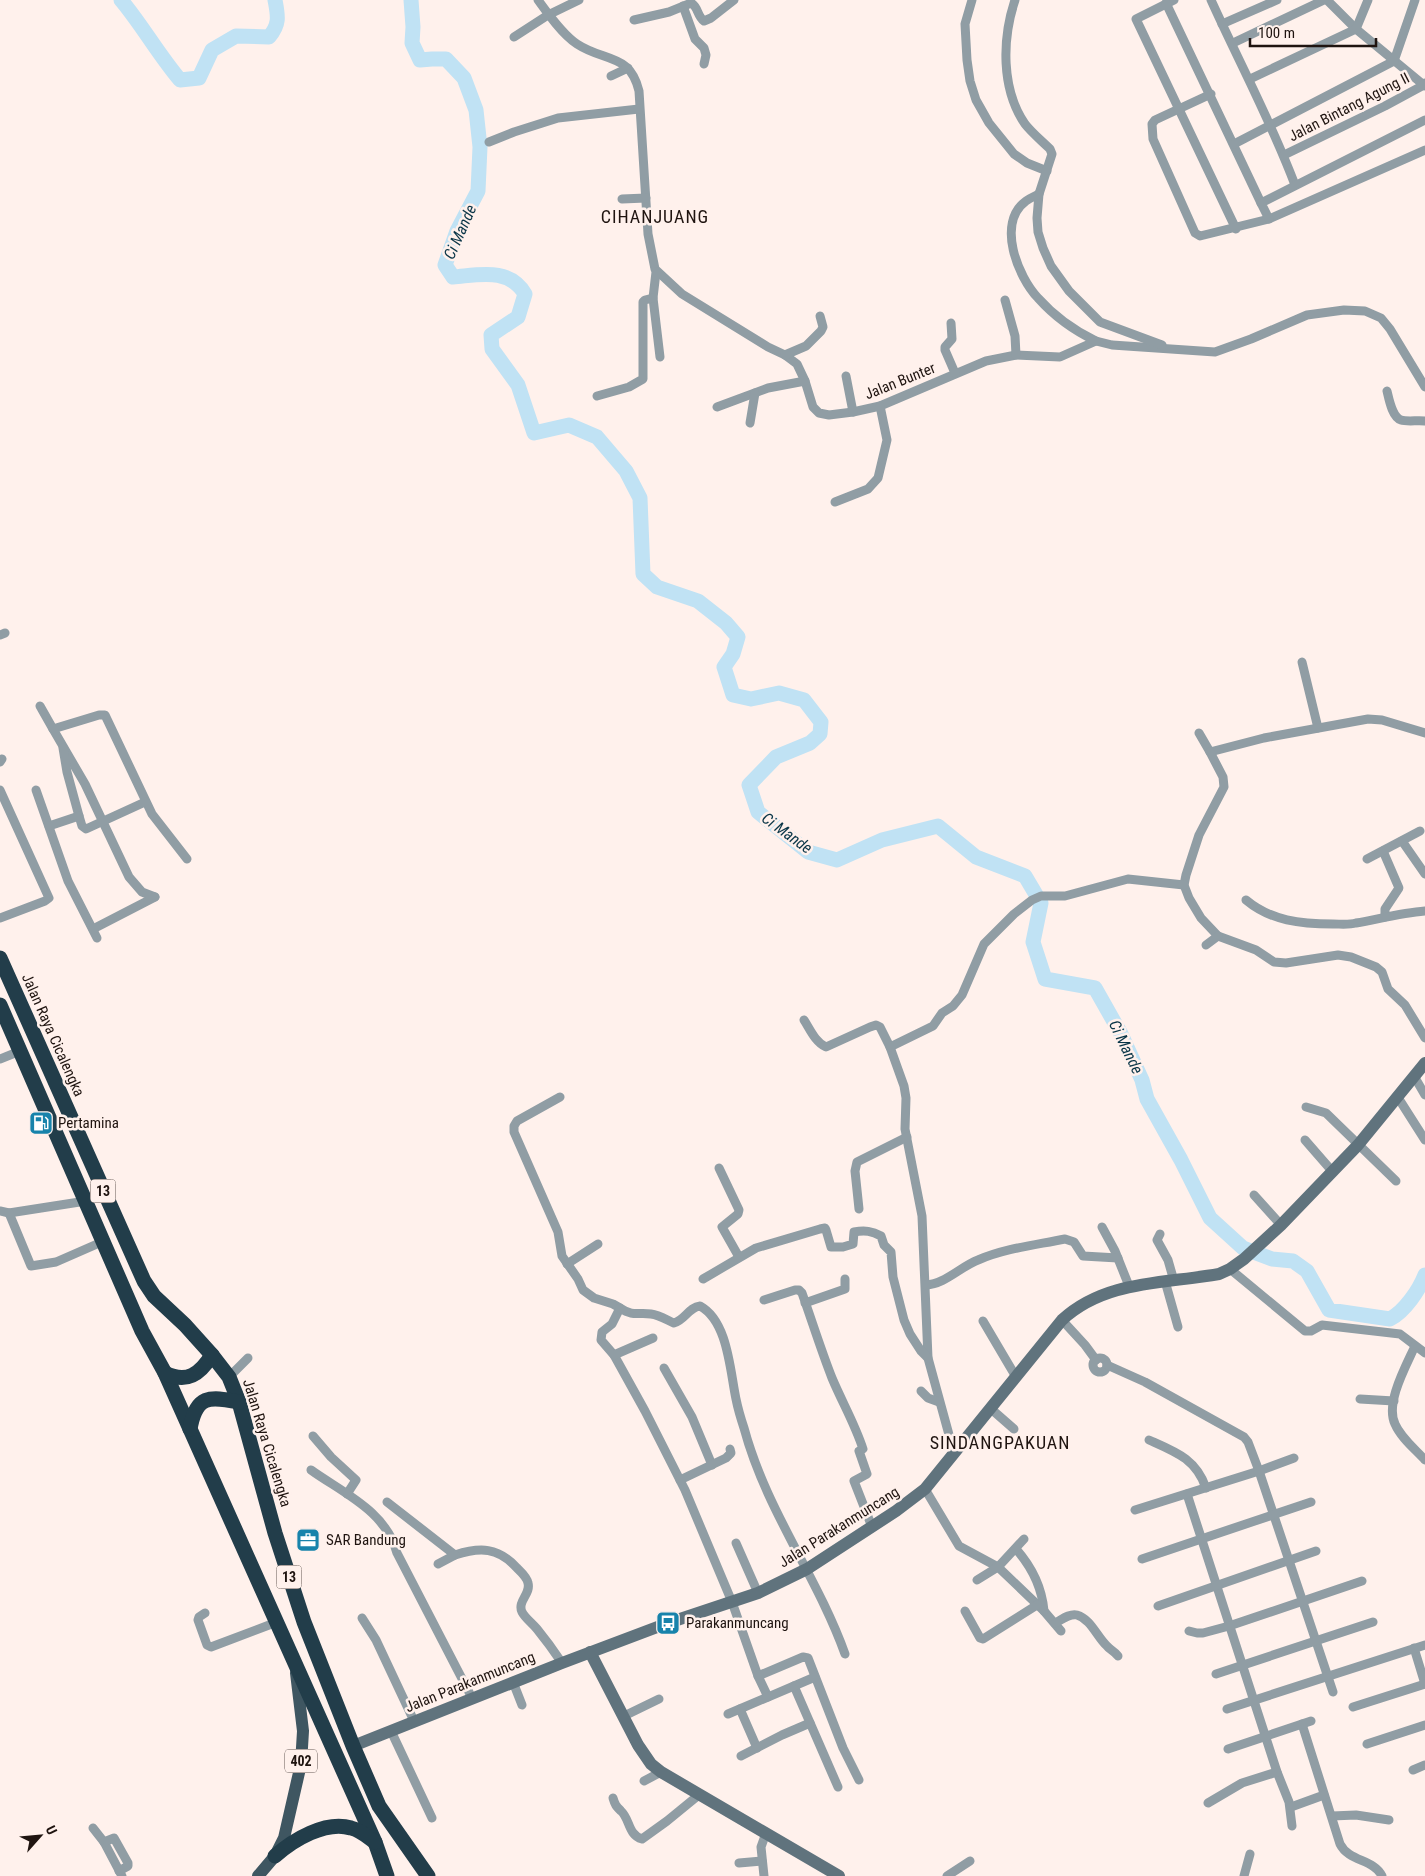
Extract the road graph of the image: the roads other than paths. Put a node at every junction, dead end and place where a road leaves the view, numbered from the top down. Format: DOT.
graph roads {
  1 [pos="538,0"];
  2 [pos="579,0"];
  3 [pos="734,0"];
  4 [pos="972,0"];
  5 [pos="1015,0"];
  6 [pos="1212,0"];
  7 [pos="1277,0"];
  8 [pos="1326,0"];
  9 [pos="1368,0"];
  10 [pos="1415,0"];
  11 [pos="1170,1"];
  12 [pos="683,6"];
  13 [pos="548,15"];
  14 [pos="634,20"];
  15 [pos="1222,24"];
  16 [pos="1356,29"];
  17 [pos="514,36"];
  18 [pos="1233,43"];
  19 [pos="1394,62"];
  20 [pos="704,64"];
  21 [pos="628,68"];
  22 [pos="611,76"];
  23 [pos="1250,79"];
  24 [pos="1425,85"];
  25 [pos="1211,94"];
  26 [pos="1178,108"];
  27 [pos="640,109"];
  28 [pos="1425,120"];
  29 [pos="1270,126"];
  30 [pos="489,142"];
  31 [pos="1234,144"];
  32 [pos="1425,150"];
  33 [pos="1284,155"];
  34 [pos="1048,171"];
  35 [pos="1295,185"];
  36 [pos="1040,194"];
  37 [pos="646,198"];
  38 [pos="622,199"];
  39 [pos="1261,202"];
  40 [pos="1269,219"];
  41 [pos="1236,228"];
  42 [pos="656,272"];
  43 [pos="653,298"];
  44 [pos="1005,300"];
  45 [pos="820,316"];
  46 [pos="951,323"];
  47 [pos="1096,341"];
  48 [pos="1171,349"];
  49 [pos="785,355"];
  50 [pos="1016,355"];
  51 [pos="660,358"];
  52 [pos="955,373"];
  53 [pos="846,376"];
  54 [pos="805,382"];
  55 [pos="1425,386"];
  56 [pos="1387,391"];
  57 [pos="755,393"];
  58 [pos="597,396"];
  59 [pos="880,406"];
  60 [pos="717,407"];
  61 [pos="853,412"];
  62 [pos="1425,421"];
  63 [pos="750,424"];
  64 [pos="835,502"];
  65 [pos="1302,662"];
  66 [pos="40,706"];
  67 [pos="1318,728"];
  68 [pos="53,729"];
  69 [pos="1199,733"];
  70 [pos="1425,733"];
  71 [pos="62,742"];
  72 [pos="1210,752"];
  73 [pos="0,790"];
  74 [pos="36,790"];
  75 [pos="145,802"];
  76 [pos="79,816"];
  77 [pos="103,822"];
  78 [pos="49,826"];
  79 [pos="1420,831"];
  80 [pos="1402,841"];
  81 [pos="1383,851"];
  82 [pos="187,859"];
  83 [pos="1367,860"];
  84 [pos="1425,874"];
  85 [pos="1184,885"];
  86 [pos="1246,900"];
  87 [pos="1425,911"];
  88 [pos="1384,917"];
  89 [pos="0,918"];
  90 [pos="93,929"];
  91 [pos="1218,936"];
  92 [pos="97,938"];
  93 [pos="1206,946"];
  94 [pos="0,958"];
  95 [pos="0,1005"];
  96 [pos="804,1020"];
  97 [pos="1425,1038"];
  98 [pos="890,1047"];
  99 [pos="20,1051"];
  100 [pos="0,1059"];
  101 [pos="1425,1063"];
  102 [pos="1414,1076"];
  103 [pos="1425,1095"];
  104 [pos="1397,1096"];
  105 [pos="560,1098"];
  106 [pos="1306,1107"];
  107 [pos="907,1137"];
  108 [pos="1305,1140"];
  109 [pos="1425,1140"];
  110 [pos="1358,1144"];
  111 [pos="719,1168"];
  112 [pos="1332,1171"];
  113 [pos="1396,1181"];
  114 [pos="1254,1195"];
  115 [pos="86,1200"];
  116 [pos="859,1209"];
  117 [pos="2,1212"];
  118 [pos="1281,1224"];
  119 [pos="1102,1227"];
  120 [pos="1160,1234"];
  121 [pos="104,1242"];
  122 [pos="598,1244"];
  123 [pos="738,1257"];
  124 [pos="1118,1258"];
  125 [pos="567,1264"];
  126 [pos="1230,1269"];
  127 [pos="703,1279"];
  128 [pos="845,1279"];
  129 [pos="1170,1281"];
  130 [pos="926,1285"];
  131 [pos="1129,1286"];
  132 [pos="764,1300"];
  133 [pos="805,1303"];
  134 [pos="620,1308"];
  135 [pos="1062,1320"];
  136 [pos="983,1321"];
  137 [pos="1178,1327"];
  138 [pos="654,1338"];
  139 [pos="1415,1346"];
  140 [pos="1425,1353"];
  141 [pos="212,1355"];
  142 [pos="614,1356"];
  143 [pos="248,1358"];
  144 [pos="928,1358"];
  145 [pos="664,1368"];
  146 [pos="165,1373"];
  147 [pos="229,1377"];
  148 [pos="1016,1377"];
  149 [pos="921,1391"];
  150 [pos="1360,1399"];
  151 [pos="1394,1401"];
  152 [pos="239,1402"];
  153 [pos="938,1402"];
  154 [pos="990,1408"];
  155 [pos="190,1430"];
  156 [pos="1014,1430"];
  157 [pos="313,1436"];
  158 [pos="1149,1440"];
  159 [pos="730,1449"];
  160 [pos="954,1453"];
  161 [pos="1294,1458"];
  162 [pos="1425,1460"];
  163 [pos="712,1465"];
  164 [pos="311,1470"];
  165 [pos="1259,1471"];
  166 [pos="680,1480"];
  167 [pos="925,1488"];
  168 [pos="1206,1488"];
  169 [pos="347,1494"];
  170 [pos="1187,1494"];
  171 [pos="387,1502"];
  172 [pos="1311,1502"];
  173 [pos="1135,1510"];
  174 [pos="1273,1516"];
  175 [pos="872,1527"];
  176 [pos="1024,1539"];
  177 [pos="1201,1540"];
  178 [pos="736,1543"];
  179 [pos="1016,1549"];
  180 [pos="1316,1551"];
  181 [pos="455,1555"];
  182 [pos="1142,1559"];
  183 [pos="1288,1560"];
  184 [pos="438,1564"];
  185 [pos="998,1567"];
  186 [pos="807,1569"];
  187 [pos="978,1580"];
  188 [pos="1362,1581"];
  189 [pos="1216,1586"];
  190 [pos="758,1593"];
  191 [pos="732,1602"];
  192 [pos="1302,1602"];
  193 [pos="1158,1606"];
  194 [pos="1041,1608"];
  195 [pos="966,1611"];
  196 [pos="205,1613"];
  197 [pos="362,1618"];
  198 [pos="276,1622"];
  199 [pos="1373,1622"];
  200 [pos="1229,1626"];
  201 [pos="1189,1631"];
  202 [pos="1316,1641"];
  203 [pos="1425,1645"];
  204 [pos="1414,1648"];
  205 [pos="590,1652"];
  206 [pos="845,1654"];
  207 [pos="1118,1656"];
  208 [pos="295,1663"];
  209 [pos="562,1663"];
  210 [pos="1242,1665"];
  211 [pos="1216,1674"];
  212 [pos="758,1676"];
  213 [pos="1328,1676"];
  214 [pos="816,1677"];
  215 [pos="513,1682"];
  216 [pos="1425,1684"];
  217 [pos="794,1686"];
  218 [pos="1333,1692"];
  219 [pos="768,1697"];
  220 [pos="472,1698"];
  221 [pos="659,1700"];
  222 [pos="1254,1700"];
  223 [pos="522,1705"];
  224 [pos="1354,1707"];
  225 [pos="1227,1708"];
  226 [pos="740,1709"];
  227 [pos="728,1714"];
  228 [pos="624,1716"];
  229 [pos="414,1722"];
  230 [pos="810,1723"];
  231 [pos="1425,1725"];
  232 [pos="391,1731"];
  233 [pos="1266,1736"];
  234 [pos="1367,1744"];
  235 [pos="353,1746"];
  236 [pos="757,1748"];
  237 [pos="1228,1748"];
  238 [pos="741,1756"];
  239 [pos="1425,1765"];
  240 [pos="1414,1770"];
  241 [pos="661,1772"];
  242 [pos="1277,1772"];
  243 [pos="859,1780"];
  244 [pos="644,1781"];
  245 [pos="838,1787"];
  246 [pos="700,1794"];
  247 [pos="1324,1795"];
  248 [pos="613,1798"];
  249 [pos="1208,1803"];
  250 [pos="1290,1807"];
  251 [pos="1332,1816"];
  252 [pos="432,1818"];
  253 [pos="1389,1820"];
  254 [pos="1292,1826"];
  255 [pos="93,1828"];
  256 [pos="766,1833"];
  257 [pos="375,1842"];
  258 [pos="1250,1854"];
  259 [pos="275,1856"];
  260 [pos="762,1860"];
  261 [pos="970,1861"];
  262 [pos="739,1863"];
  263 [pos="120,1873"];
  264 [pos="258,1876"];
  265 [pos="388,1876"];
  266 [pos="428,1876"];
  267 [pos="764,1876"];
  268 [pos="839,1876"];
  269 [pos="947,1876"];
  270 [pos="1244,1876"];
  271 [pos="1382,1876"];
  1 -- 13 [label="street"];
  2 -- 13 [label="street"];
  3 -- 12 [label="street"];
  4 -- 34 [label="street"];
  5 -- 34 [label="street"];
  6 -- 15 [label="street"];
  7 -- 15 [label="street"];
  8 -- 16 [label="street"];
  8 -- 18 [label="street"];
  9 -- 16 [label="street"];
  10 -- 19 [label="street"];
  11 -- 25 [label="street"];
  11 -- 26 [label="street"];
  12 -- 14 [label="street"];
  12 -- 20 [label="street"];
  13 -- 17 [label="street"];
  13 -- 21 [label="street"];
  15 -- 18 [label="street"];
  16 -- 19 [label="street"];
  16 -- 23 [label="street"];
  18 -- 23 [label="street"];
  19 -- 24 [label="street"];
  19 -- 29 [label="street"];
  21 -- 22 [label="street"];
  21 -- 27 [label="street"];
  23 -- 29 [label="street"];
  24 -- 33 [label="street, Jalan Bintang Agung II"];
  25 -- 26 [label="street"];
  25 -- 31 [label="street"];
  26 -- 41 [label="street"];
  26 -- 41 [label="street"];
  27 -- 30 [label="street"];
  27 -- 37 [label="street"];
  28 -- 35 [label="street"];
  29 -- 31 [label="street"];
  29 -- 33 [label="street"];
  31 -- 39 [label="street"];
  32 -- 40 [label="street"];
  33 -- 35 [label="street"];
  34 -- 36 [label="street"];
  35 -- 39 [label="street"];
  36 -- 47 [label="street"];
  36 -- 48 [label="street"];
  37 -- 38 [label="street"];
  37 -- 42 [label="street"];
  39 -- 40 [label="street"];
  40 -- 41 [label="street"];
  42 -- 43 [label="street"];
  42 -- 49 [label="street, Jalan Bunter"];
  43 -- 51 [label="street"];
  43 -- 58 [label="street"];
  44 -- 50 [label="street"];
  45 -- 49 [label="street"];
  46 -- 52 [label="street"];
  47 -- 48 [label="street"];
  47 -- 50 [label="street, Jalan Bunter"];
  48 -- 55 [label="street"];
  49 -- 54 [label="street, Jalan Bunter"];
  50 -- 52 [label="street, Jalan Bunter"];
  52 -- 59 [label="street, Jalan Bunter"];
  53 -- 61 [label="street"];
  54 -- 57 [label="street"];
  54 -- 61 [label="street, Jalan Bunter"];
  56 -- 62 [label="street"];
  57 -- 60 [label="street"];
  57 -- 63 [label="street"];
  59 -- 61 [label="street, Jalan Bunter"];
  59 -- 64 [label="street"];
  65 -- 67 [label="street"];
  66 -- 68 [label="street"];
  67 -- 70 [label="street"];
  67 -- 72 [label="street"];
  68 -- 71 [label="street"];
  68 -- 75 [label="street"];
  69 -- 72 [label="street"];
  71 -- 76 [label="street"];
  71 -- 77 [label="street"];
  72 -- 85 [label="street"];
  73 -- 89 [label="street"];
  74 -- 78 [label="street"];
  75 -- 77 [label="street"];
  75 -- 82 [label="street"];
  76 -- 77 [label="street"];
  76 -- 78 [label="street"];
  77 -- 90 [label="street"];
  78 -- 90 [label="street"];
  79 -- 80 [label="street"];
  80 -- 81 [label="street"];
  80 -- 84 [label="street"];
  81 -- 83 [label="street"];
  81 -- 88 [label="street"];
  85 -- 91 [label="street"];
  85 -- 98 [label="street"];
  86 -- 88 [label="street"];
  87 -- 88 [label="street"];
  90 -- 92 [label="street"];
  91 -- 93 [label="street"];
  91 -- 97 [label="street"];
  94 -- 141 [label="highway, Jalan Raya Cicalengka / 13"];
  95 -- 99 [label="highway, 13"];
  96 -- 98 [label="street"];
  98 -- 107 [label="street"];
  99 -- 100 [label="street"];
  99 -- 115 [label="highway, 13"];
  101 -- 102 [label="main road, Jalan Parakanmuncang"];
  102 -- 103 [label="street"];
  102 -- 104 [label="main road, Jalan Parakanmuncang"];
  104 -- 109 [label="street"];
  104 -- 110 [label="main road, Jalan Parakanmuncang"];
  105 -- 125 [label="street"];
  106 -- 110 [label="street"];
  107 -- 116 [label="street"];
  107 -- 130 [label="street"];
  108 -- 112 [label="street"];
  110 -- 112 [label="main road, Jalan Parakanmuncang"];
  110 -- 113 [label="street"];
  111 -- 123 [label="street"];
  112 -- 118 [label="main road, Jalan Parakanmuncang"];
  114 -- 118 [label="street"];
  115 -- 117 [label="street"];
  115 -- 121 [label="highway, 13"];
  117 -- 121 [label="street"];
  118 -- 126 [label="main road, Jalan Parakanmuncang"];
  119 -- 124 [label="street"];
  120 -- 129 [label="street"];
  121 -- 146 [label="highway, 13"];
  122 -- 125 [label="street"];
  123 -- 127 [label="street"];
  123 -- 144 [label="street"];
  124 -- 130 [label="street"];
  124 -- 131 [label="street"];
  125 -- 134 [label="street"];
  126 -- 129 [label="main road, Jalan Parakanmuncang"];
  126 -- 139 [label="street"];
  128 -- 133 [label="street"];
  129 -- 131 [label="main road, Jalan Parakanmuncang"];
  129 -- 137 [label="street"];
  130 -- 144 [label="street"];
  131 -- 135 [label="main road, Jalan Parakanmuncang"];
  132 -- 133 [label="street"];
  133 -- 175 [label="street"];
  134 -- 142 [label="street"];
  134 -- 186 [label="street"];
  135 -- 148 [label="main road, Jalan Parakanmuncang"];
  135 -- 165 [label="street"];
  136 -- 148 [label="street"];
  138 -- 142 [label="street"];
  139 -- 140 [label="street"];
  139 -- 151 [label="street"];
  141 -- 146 [label="highway"];
  141 -- 147 [label="highway, Jalan Raya Cicalengka / 13"];
  142 -- 166 [label="street"];
  143 -- 147 [label="street"];
  144 -- 153 [label="street"];
  145 -- 163 [label="street"];
  146 -- 155 [label="highway, 13"];
  147 -- 152 [label="highway, Jalan Raya Cicalengka / 13"];
  148 -- 154 [label="main road, Jalan Parakanmuncang"];
  149 -- 153 [label="street"];
  150 -- 151 [label="street"];
  151 -- 162 [label="street"];
  152 -- 155 [label="highway"];
  152 -- 235 [label="highway, Jalan Raya Cicalengka / 13"];
  153 -- 160 [label="street"];
  154 -- 156 [label="street"];
  154 -- 160 [label="main road, Jalan Parakanmuncang"];
  155 -- 198 [label="highway, 13"];
  157 -- 169 [label="street"];
  158 -- 168 [label="street"];
  159 -- 163 [label="street"];
  160 -- 167 [label="main road, Jalan Parakanmuncang"];
  161 -- 165 [label="street"];
  163 -- 166 [label="street"];
  164 -- 169 [label="street"];
  165 -- 168 [label="street"];
  165 -- 174 [label="street"];
  166 -- 191 [label="street"];
  167 -- 175 [label="main road, Jalan Parakanmuncang"];
  167 -- 185 [label="street"];
  168 -- 170 [label="street"];
  169 -- 220 [label="street"];
  170 -- 173 [label="street"];
  170 -- 177 [label="street"];
  171 -- 181 [label="street"];
  172 -- 174 [label="street"];
  174 -- 177 [label="street"];
  174 -- 183 [label="street"];
  175 -- 186 [label="main road, Jalan Parakanmuncang"];
  176 -- 179 [label="street"];
  177 -- 182 [label="street"];
  177 -- 189 [label="street"];
  178 -- 190 [label="street"];
  179 -- 185 [label="street"];
  179 -- 194 [label="street"];
  180 -- 183 [label="street"];
  181 -- 184 [label="street"];
  181 -- 209 [label="street"];
  183 -- 189 [label="street"];
  183 -- 192 [label="street"];
  185 -- 187 [label="street"];
  185 -- 194 [label="street"];
  186 -- 190 [label="main road, Jalan Parakanmuncang"];
  186 -- 206 [label="street"];
  188 -- 192 [label="street"];
  189 -- 193 [label="street"];
  189 -- 200 [label="street"];
  190 -- 191 [label="main road, Jalan Parakanmuncang"];
  191 -- 205 [label="main road, Jalan Parakanmuncang"];
  191 -- 212 [label="street"];
  192 -- 200 [label="street"];
  192 -- 202 [label="street"];
  194 -- 195 [label="street"];
  194 -- 207 [label="street"];
  196 -- 198 [label="street"];
  197 -- 229 [label="street"];
  198 -- 208 [label="highway, 13"];
  199 -- 202 [label="street"];
  200 -- 201 [label="street"];
  200 -- 210 [label="street"];
  202 -- 210 [label="street"];
  202 -- 213 [label="street"];
  203 -- 204 [label="street"];
  204 -- 213 [label="street"];
  204 -- 216 [label="street"];
  205 -- 209 [label="main road, Jalan Parakanmuncang"];
  205 -- 228 [label="main road"];
  208 -- 257 [label="highway, 13"];
  208 -- 259 [label="main road, 402"];
  209 -- 215 [label="main road, Jalan Parakanmuncang"];
  210 -- 211 [label="street"];
  210 -- 222 [label="street"];
  212 -- 214 [label="street"];
  212 -- 219 [label="street"];
  213 -- 218 [label="street"];
  213 -- 222 [label="street"];
  214 -- 217 [label="street"];
  214 -- 243 [label="street"];
  215 -- 220 [label="main road, Jalan Parakanmuncang"];
  215 -- 223 [label="street"];
  216 -- 224 [label="street"];
  217 -- 219 [label="street"];
  217 -- 230 [label="street"];
  219 -- 226 [label="street"];
  220 -- 229 [label="main road, Jalan Parakanmuncang"];
  221 -- 228 [label="street"];
  222 -- 225 [label="street"];
  222 -- 233 [label="street"];
  226 -- 227 [label="street"];
  226 -- 236 [label="street"];
  228 -- 241 [label="main road"];
  229 -- 232 [label="main road, Jalan Parakanmuncang"];
  230 -- 236 [label="street"];
  230 -- 245 [label="street"];
  231 -- 234 [label="street"];
  232 -- 235 [label="main road, Jalan Parakanmuncang"];
  232 -- 252 [label="street"];
  233 -- 237 [label="street"];
  233 -- 242 [label="street"];
  233 -- 247 [label="street"];
  235 -- 266 [label="highway, Jalan Raya Cicalengka / 13"];
  236 -- 238 [label="street"];
  239 -- 240 [label="street"];
  241 -- 244 [label="street"];
  241 -- 246 [label="main road"];
  242 -- 249 [label="street"];
  242 -- 250 [label="street"];
  246 -- 248 [label="street"];
  246 -- 256 [label="main road"];
  247 -- 250 [label="street"];
  247 -- 251 [label="street"];
  250 -- 254 [label="street"];
  251 -- 253 [label="street"];
  251 -- 271 [label="street"];
  255 -- 263 [label="street"];
  256 -- 260 [label="street"];
  256 -- 268 [label="main road"];
  257 -- 259 [label="highway, 402"];
  257 -- 265 [label="highway, 13"];
  258 -- 270 [label="street"];
  259 -- 264 [label="main road, 402"];
  260 -- 262 [label="street"];
  260 -- 267 [label="street"];
  261 -- 269 [label="street"];
}
